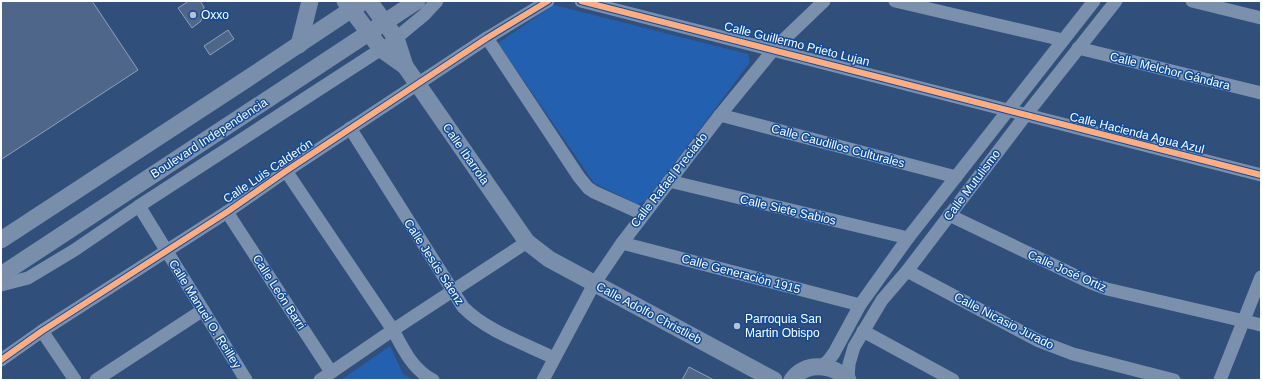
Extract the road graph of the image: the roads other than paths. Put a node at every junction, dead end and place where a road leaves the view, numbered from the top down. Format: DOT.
graph roads {
  1 [pos="310,1"];
  2 [pos="369,1"];
  3 [pos="417,1"];
  4 [pos="438,1"];
  5 [pos="548,1"];
  6 [pos="581,1"];
  7 [pos="824,1"];
  8 [pos="895,1"];
  9 [pos="1094,1"];
  10 [pos="1116,1"];
  11 [pos="1192,1"];
  12 [pos="353,4"];
  13 [pos="1261,18"];
  14 [pos="385,22"];
  15 [pos="368,33"];
  16 [pos="396,38"];
  17 [pos="486,38"];
  18 [pos="1063,40"];
  19 [pos="299,44"];
  20 [pos="1078,48"];
  21 [pos="381,49"];
  22 [pos="774,49"];
  23 [pos="405,66"];
  24 [pos="418,84"];
  25 [pos="1261,93"];
  26 [pos="1007,110"];
  27 [pos="720,115"];
  28 [pos="1025,116"];
  29 [pos="350,128"];
  30 [pos="286,171"];
  31 [pos="1261,175"];
  32 [pos="956,177"];
  33 [pos="668,181"];
  34 [pos="139,206"];
  35 [pos="227,212"];
  36 [pos="643,214"];
  37 [pos="950,215"];
  38 [pos="908,238"];
  39 [pos="1,240"];
  40 [pos="527,242"];
  41 [pos="622,243"];
  42 [pos="166,252"];
  43 [pos="907,271"];
  44 [pos="1,275"];
  45 [pos="1261,277"];
  46 [pos="594,284"];
  47 [pos="1,285"];
  48 [pos="452,292"];
  49 [pos="860,305"];
  50 [pos="202,310"];
  51 [pos="1244,321"];
  52 [pos="1261,325"];
  53 [pos="393,330"];
  54 [pos="42,331"];
  55 [pos="863,331"];
  56 [pos="554,358"];
  57 [pos="1,360"];
  58 [pos="820,367"];
  59 [pos="331,372"];
  60 [pos="75,380"];
  61 [pos="96,380"];
  62 [pos="246,380"];
  63 [pos="320,380"];
  64 [pos="433,380"];
  65 [pos="543,380"];
  66 [pos="774,380"];
  67 [pos="792,380"];
  68 [pos="848,380"];
  69 [pos="953,380"];
  70 [pos="1174,380"];
  71 [pos="1220,380"];
  1 -- 19 [label="main road"];
  2 -- 14 [label="main road, Calle Ibarrola"];
  3 -- 14 [label="main road, Boulevard Independencia"];
  4 -- 16 [label="street"];
  5 -- 17 [label="street, Calle Luis Calderón"];
  6 -- 22 [label="street, Calle Guillermo Prieto Lujan"];
  7 -- 22 [label="street, Calle Rafael Preciado"];
  8 -- 18 [label="street"];
  9 -- 18 [label="street, Calle Mutulismo"];
  10 -- 20 [label="street, Calle Mutulismo"];
  11 -- 13 [label="street"];
  12 -- 15 [label="main road, Calle Ibarrola"];
  12 -- 19 [label="main road"];
  14 -- 15 [label="main road, Boulevard Independencia"];
  14 -- 16 [label="main road, Calle Ibarrola"];
  15 -- 21 [label="main road, Calle Ibarrola"];
  15 -- 44 [label="main road, Boulevard Independencia"];
  16 -- 21 [label="street"];
  16 -- 23 [label="main road, Calle Ibarrola"];
  17 -- 24 [label="street, Calle Luis Calderón"];
  17 -- 36 [label="street"];
  18 -- 26 [label="street, Calle Mutulismo"];
  19 -- 39 [label="main road"];
  20 -- 25 [label="street, Calle Melchor Gándara"];
  20 -- 28 [label="street, Calle Mutulismo"];
  21 -- 23 [label="main road, Calle Ibarrola"];
  21 -- 34 [label="street"];
  22 -- 26 [label="street, Calle Guillermo Prieto Lujan"];
  22 -- 27 [label="street, Calle Rafael Preciado"];
  23 -- 24 [label="main road, Calle Ibarrola"];
  24 -- 29 [label="street, Calle Luis Calderón"];
  24 -- 40 [label="main road, Calle Ibarrola"];
  26 -- 28 [label="street, Calle Hacienda Agua Azul"];
  26 -- 32 [label="street, Calle Mutulismo"];
  27 -- 32 [label="street, Calle Caudillos Culturales"];
  27 -- 33 [label="street, Calle Rafael Preciado"];
  28 -- 31 [label="street, Calle Hacienda Agua Azul"];
  28 -- 37 [label="street, Calle Mutulismo"];
  29 -- 30 [label="street, Calle Luis Calderón"];
  29 -- 48 [label="street, Calle Jesús Sáenz"];
  30 -- 35 [label="street, Calle Luis Calderón"];
  30 -- 53 [label="street"];
  32 -- 38 [label="street, Calle Mutulismo"];
  33 -- 36 [label="street, Calle Rafael Preciado"];
  33 -- 38 [label="street, Calle Siete Sabios"];
  34 -- 42 [label="street, Calle Manuel O. Reilley"];
  34 -- 47 [label="street"];
  35 -- 42 [label="street, Calle Luis Calderón"];
  35 -- 59 [label="street, Calle León Barri"];
  36 -- 41 [label="street, Calle Rafael Preciado"];
  37 -- 43 [label="street, Calle Mutulismo"];
  37 -- 51 [label="street, Calle José Ortiz"];
  38 -- 49 [label="street, Calle Mutulismo"];
  40 -- 46 [label="main road, Calle Adolfo Christlieb"];
  40 -- 48 [label="street"];
  41 -- 46 [label="street, Calle Rafael Preciado"];
  41 -- 49 [label="street, Calle Generación 1915"];
  42 -- 50 [label="street, Calle Manuel O. Reilley"];
  42 -- 54 [label="street, Calle Luis Calderón"];
  43 -- 55 [label="street, Calle Mutulismo"];
  43 -- 70 [label="street, Calle Nicasio Jurado"];
  45 -- 51 [label="street"];
  46 -- 56 [label="street, Calle Rafael Preciado"];
  46 -- 66 [label="main road, Calle Adolfo Christlieb"];
  48 -- 53 [label="street"];
  48 -- 56 [label="street, Calle Jesús Sáenz"];
  49 -- 58 [label="street, Calle Mutulismo"];
  50 -- 61 [label="street"];
  50 -- 62 [label="street, Calle Manuel O. Reilley"];
  51 -- 52 [label="street, Calle José Ortiz"];
  51 -- 71 [label="street"];
  53 -- 59 [label="street"];
  53 -- 64 [label="street"];
  54 -- 57 [label="street, Calle Luis Calderón"];
  54 -- 60 [label="street"];
  55 -- 68 [label="street, Calle Mutulismo"];
  55 -- 69 [label="street"];
  56 -- 65 [label="street, Calle Rafael Preciado"];
  58 -- 67 [label="main road"];
  58 -- 68 [label="main road"];
  59 -- 63 [label="street"];
}
